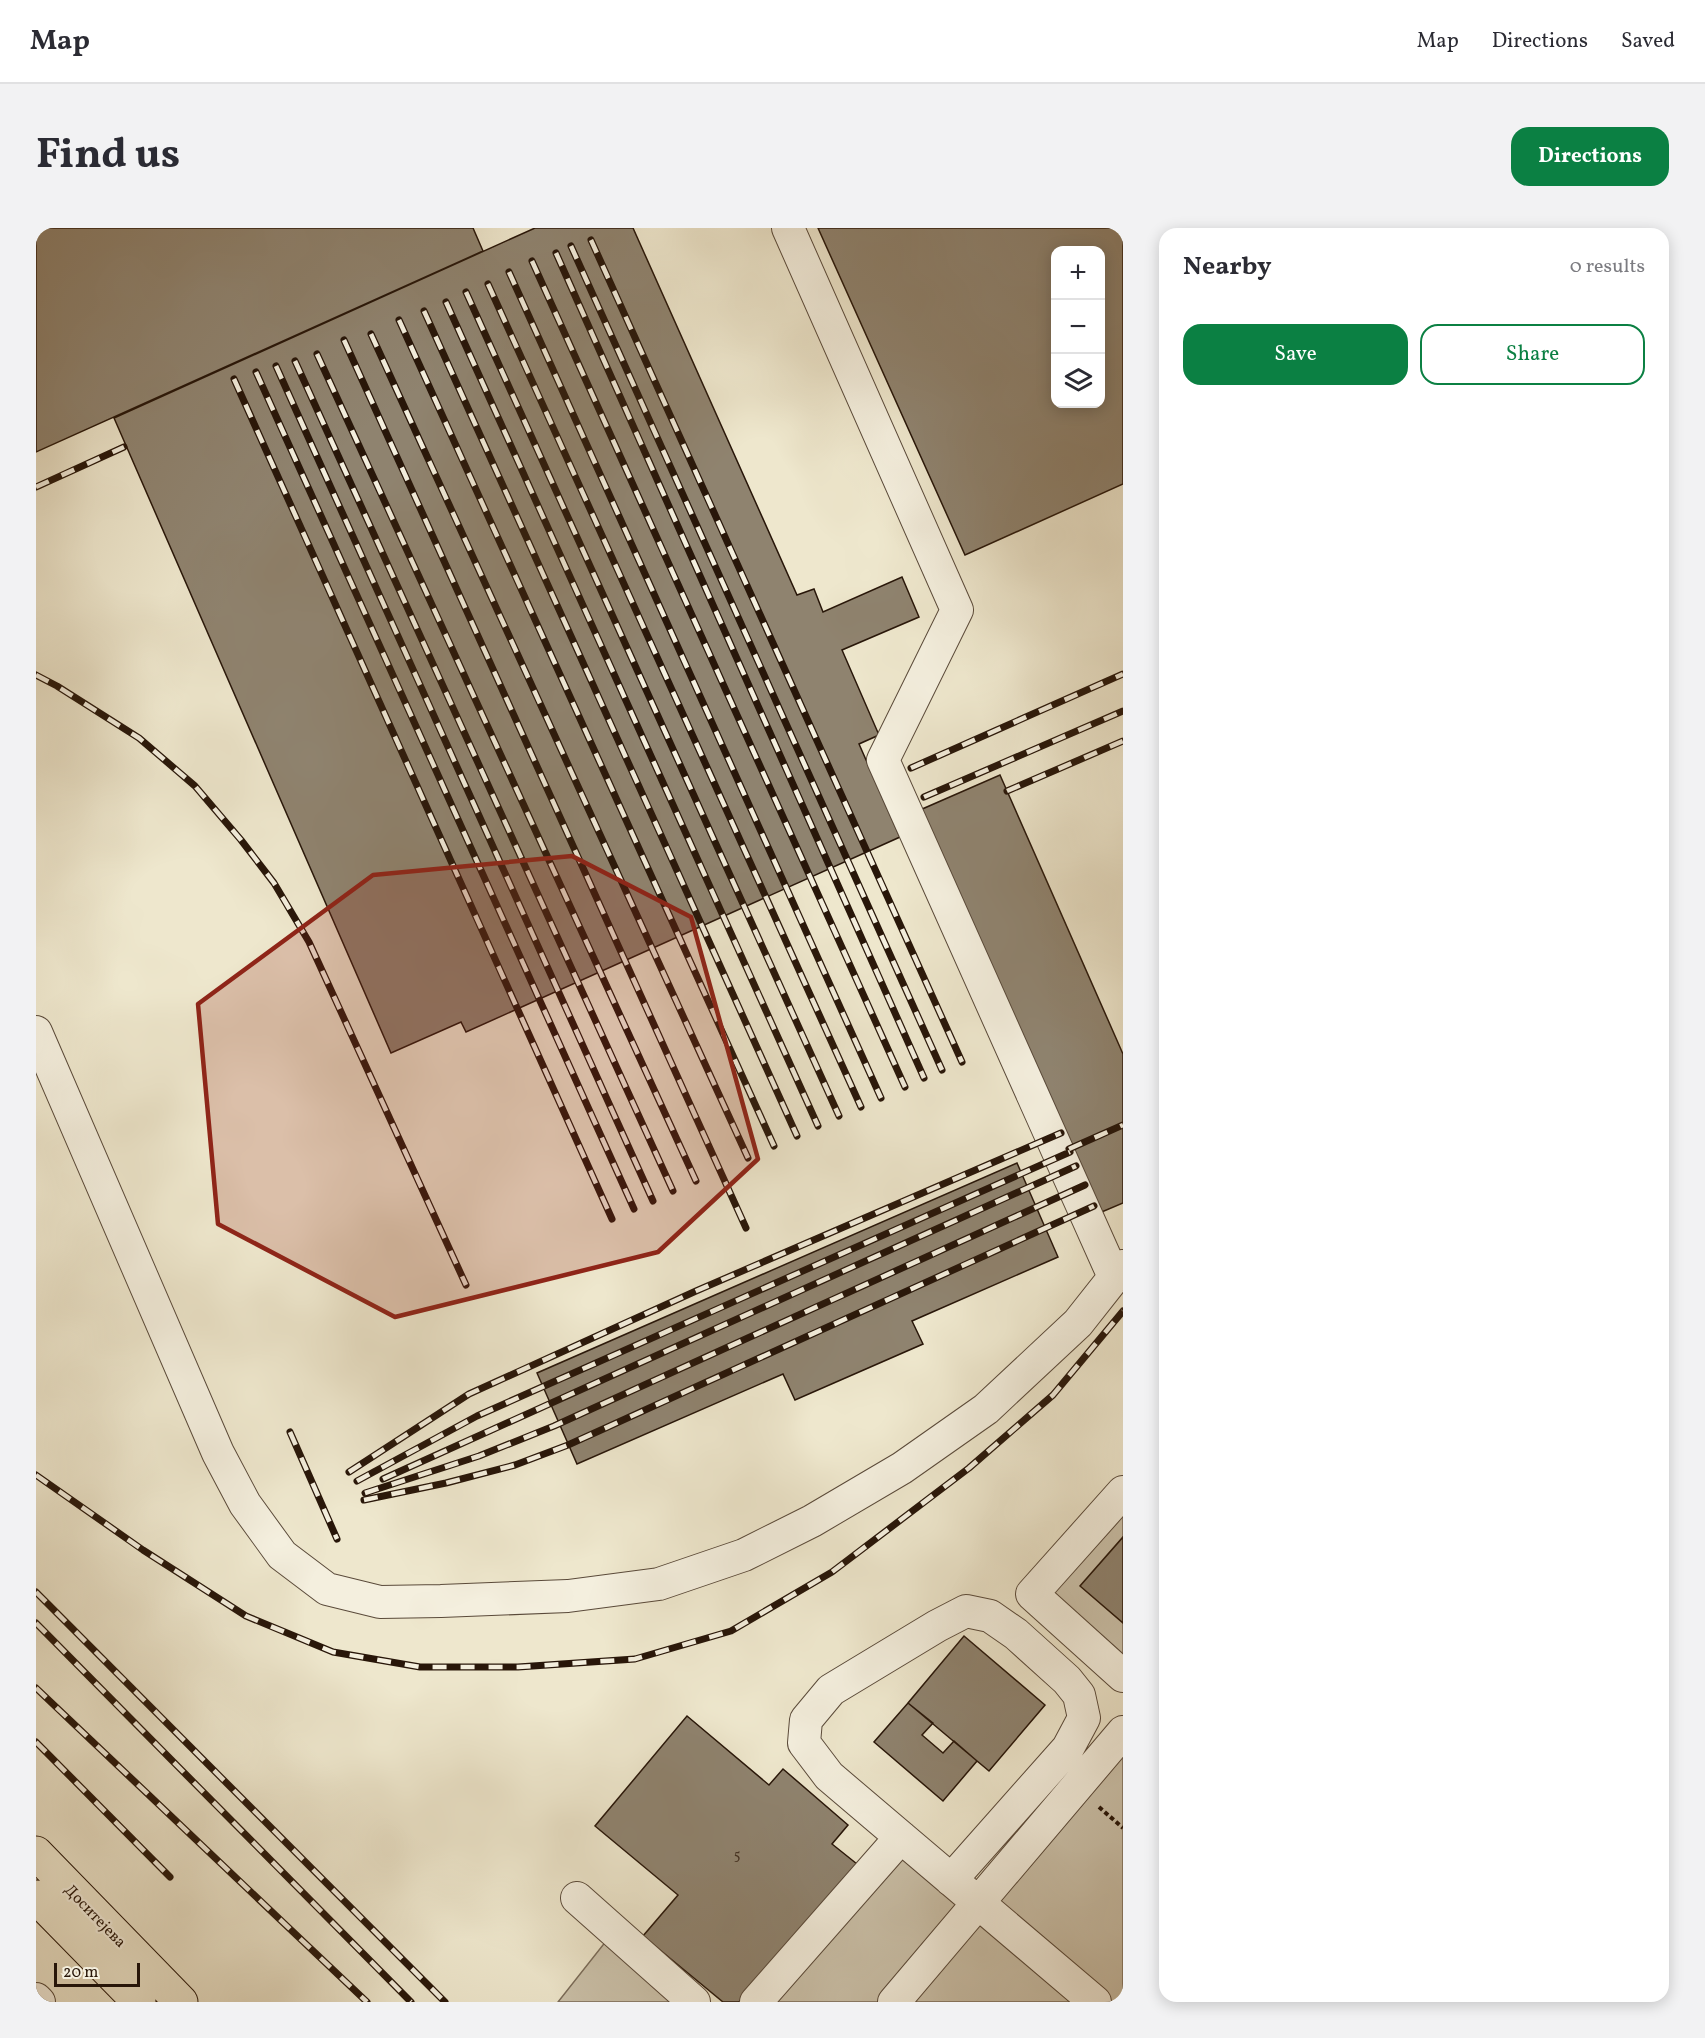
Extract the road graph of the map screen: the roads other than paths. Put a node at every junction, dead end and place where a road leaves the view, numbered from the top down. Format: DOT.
graph roads {
  1 [pos="788,228"];
  2 [pos="36,1032"];
  3 [pos="1119,1272"];
  4 [pos="1123,1492"];
  5 [pos="1123,1676"];
  6 [pos="1123,1732"];
  7 [pos="901,1837"];
  8 [pos="36,1853"];
  9 [pos="951,1880"];
  10 [pos="36,1897"];
  11 [pos="577,1898"];
  12 [pos="978,1903"];
  13 [pos="134,2000"];
  14 [pos="182,2002"];
  15 [pos="694,2002"];
  16 [pos="756,2002"];
  17 [pos="894,2002"];
  18 [pos="1095,2002"];
  1 -- 3 [label="lane"];
  2 -- 3 [label="lane"];
  4 -- 5 [label="lane"];
  6 -- 12 [label="lane"];
  7 -- 9 [label="lane"];
  7 -- 9 [label="lane"];
  7 -- 16 [label="lane"];
  8 -- 14 [label="main road, Доситејева"];
  9 -- 12 [label="lane"];
  10 -- 13 [label="main road, Доситејева"];
  11 -- 15 [label="lane"];
  12 -- 17 [label="lane"];
  12 -- 18 [label="lane"];
}
